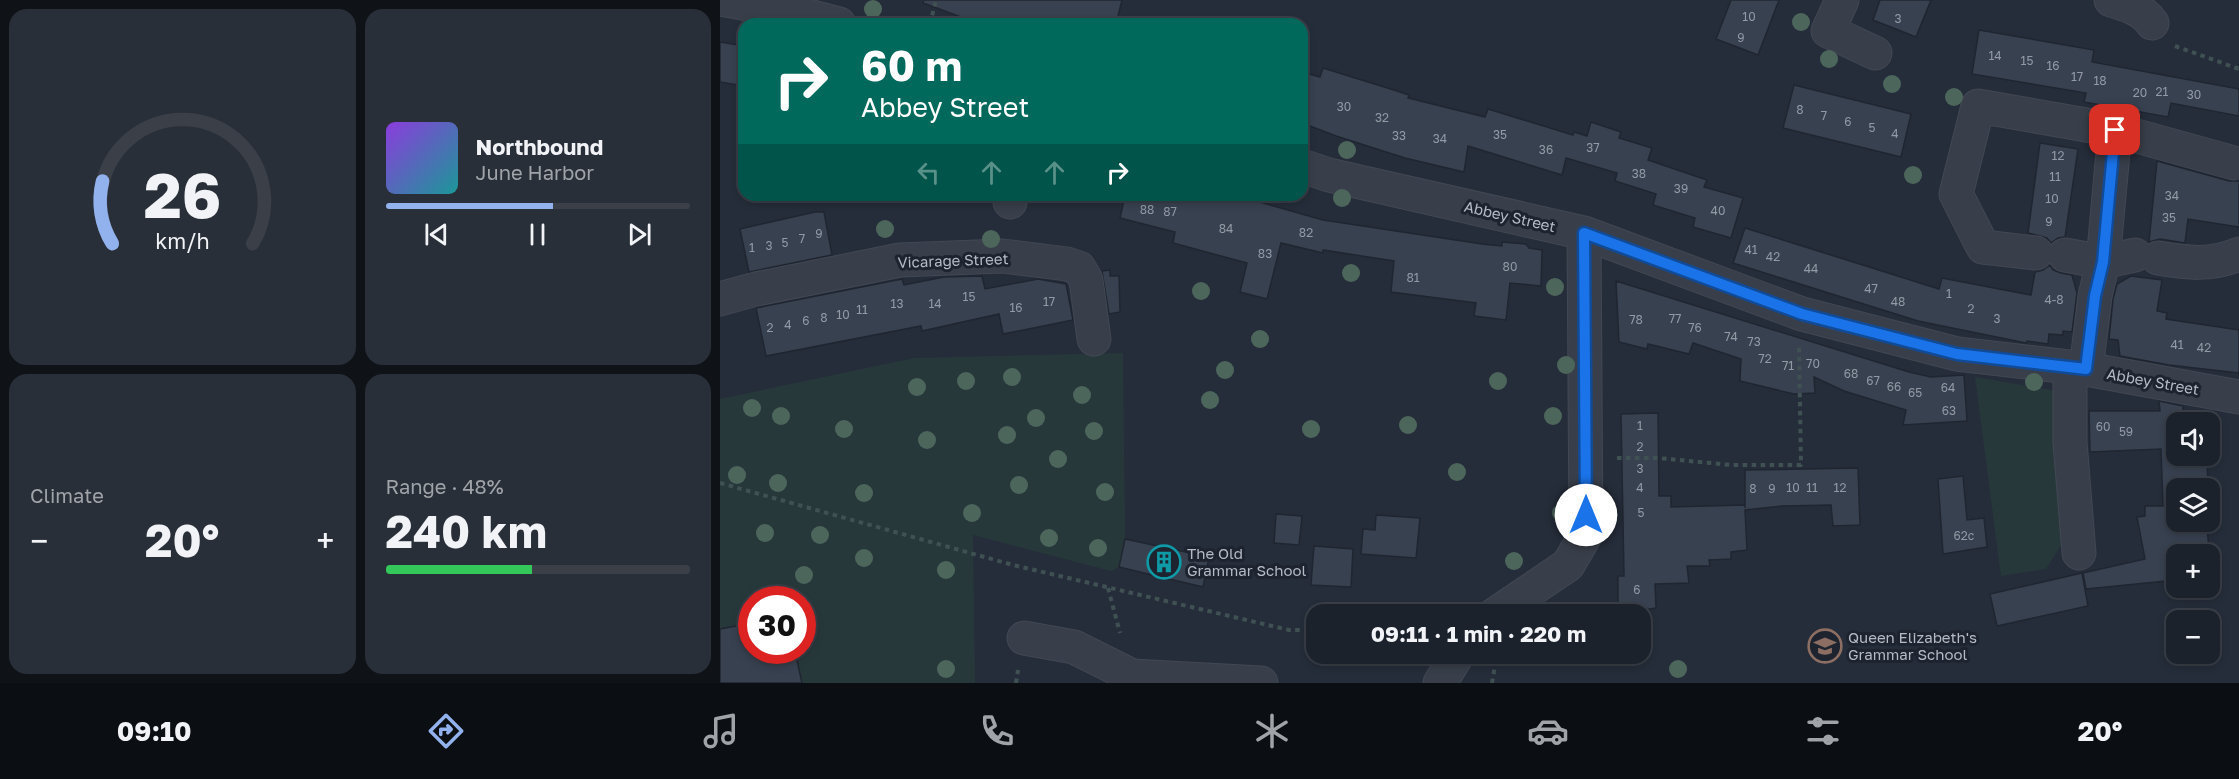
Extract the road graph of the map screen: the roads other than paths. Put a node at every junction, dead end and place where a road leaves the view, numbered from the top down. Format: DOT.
graph roads {
  1 [pos="726,0"];
  2 [pos="1842,0"];
  3 [pos="795,18"];
  4 [pos="1875,53"];
  5 [pos="2115,130"];
  6 [pos="2234,163"];
  7 [pos="1308,168"];
  8 [pos="1584,233"];
  9 [pos="2239,254"];
  10 [pos="2103,262"];
  11 [pos="720,299"];
  12 [pos="1094,339"];
  13 [pos="2078,368"];
  14 [pos="2239,397"];
  15 [pos="2079,553"];
  16 [pos="1510,604"];
  17 [pos="1024,638"];
  18 [pos="1452,664"];
  19 [pos="1261,683"];
  20 [pos="1440,683"];
  1 -- 3 [label="street"];
  2 -- 4 [label="street"];
  5 -- 6 [label="street"];
  5 -- 10 [label="street"];
  5 -- 10 [label="street"];
  7 -- 8 [label="street, Abbey Street"];
  8 -- 13 [label="street, Abbey Street"];
  8 -- 16 [label="street"];
  9 -- 10 [label="street"];
  10 -- 13 [label="street"];
  11 -- 12 [label="street, Vicarage Street"];
  13 -- 14 [label="street, Abbey Street"];
  13 -- 15 [label="street"];
  17 -- 19 [label="street"];
  18 -- 20 [label="street"];
}
